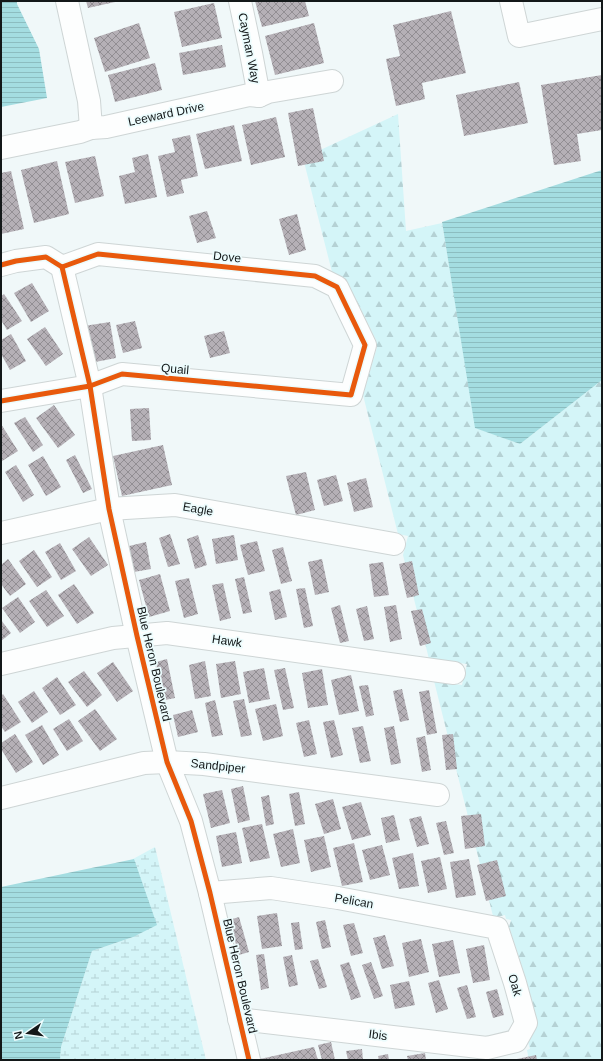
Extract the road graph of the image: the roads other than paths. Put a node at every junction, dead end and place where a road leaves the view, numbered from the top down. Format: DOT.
graph roads {
  1 [pos="67,1"];
  2 [pos="240,1"];
  3 [pos="511,1"];
  4 [pos="602,19"];
  5 [pos="332,81"];
  6 [pos="259,96"];
  7 [pos="91,128"];
  8 [pos="1,148"];
  9 [pos="1,265"];
  10 [pos="62,266"];
  11 [pos="90,386"];
  12 [pos="351,395"];
  13 [pos="1,401"];
  14 [pos="109,509"];
  15 [pos="1,533"];
  16 [pos="394,544"];
  17 [pos="137,636"];
  18 [pos="1,664"];
  19 [pos="454,673"];
  20 [pos="167,762"];
  21 [pos="438,795"];
  22 [pos="1,798"];
  23 [pos="210,893"];
  24 [pos="497,928"];
  25 [pos="240,1018"];
  26 [pos="516,1041"];
  27 [pos="249,1060"];
  1 -- 7 [label="street"];
  2 -- 6 [label="street, Cayman Way"];
  3 -- 4 [label="street"];
  5 -- 6 [label="street, Leeward Drive"];
  6 -- 7 [label="street, Leeward Drive"];
  7 -- 8 [label="street, Leeward Drive"];
  9 -- 10 [label="street"];
  10 -- 11 [label="street, Blue Heron Boulevard"];
  10 -- 12 [label="street, Dove"];
  11 -- 12 [label="street, Quail"];
  11 -- 13 [label="street, Quail"];
  11 -- 14 [label="street, Blue Heron Boulevard"];
  14 -- 15 [label="street, Eagle"];
  14 -- 16 [label="street, Eagle"];
  14 -- 17 [label="street, Blue Heron Boulevard"];
  17 -- 18 [label="street, Hawk"];
  17 -- 19 [label="street, Hawk"];
  17 -- 20 [label="street, Blue Heron Boulevard"];
  20 -- 21 [label="street, Sandpiper"];
  20 -- 22 [label="street, Sandpiper"];
  20 -- 23 [label="street, Blue Heron Boulevard"];
  23 -- 24 [label="street, Pelican"];
  23 -- 25 [label="street, Blue Heron Boulevard"];
  24 -- 26 [label="street, Oak"];
  25 -- 26 [label="street, Ibis"];
  25 -- 27 [label="street, Blue Heron Boulevard"];
}
